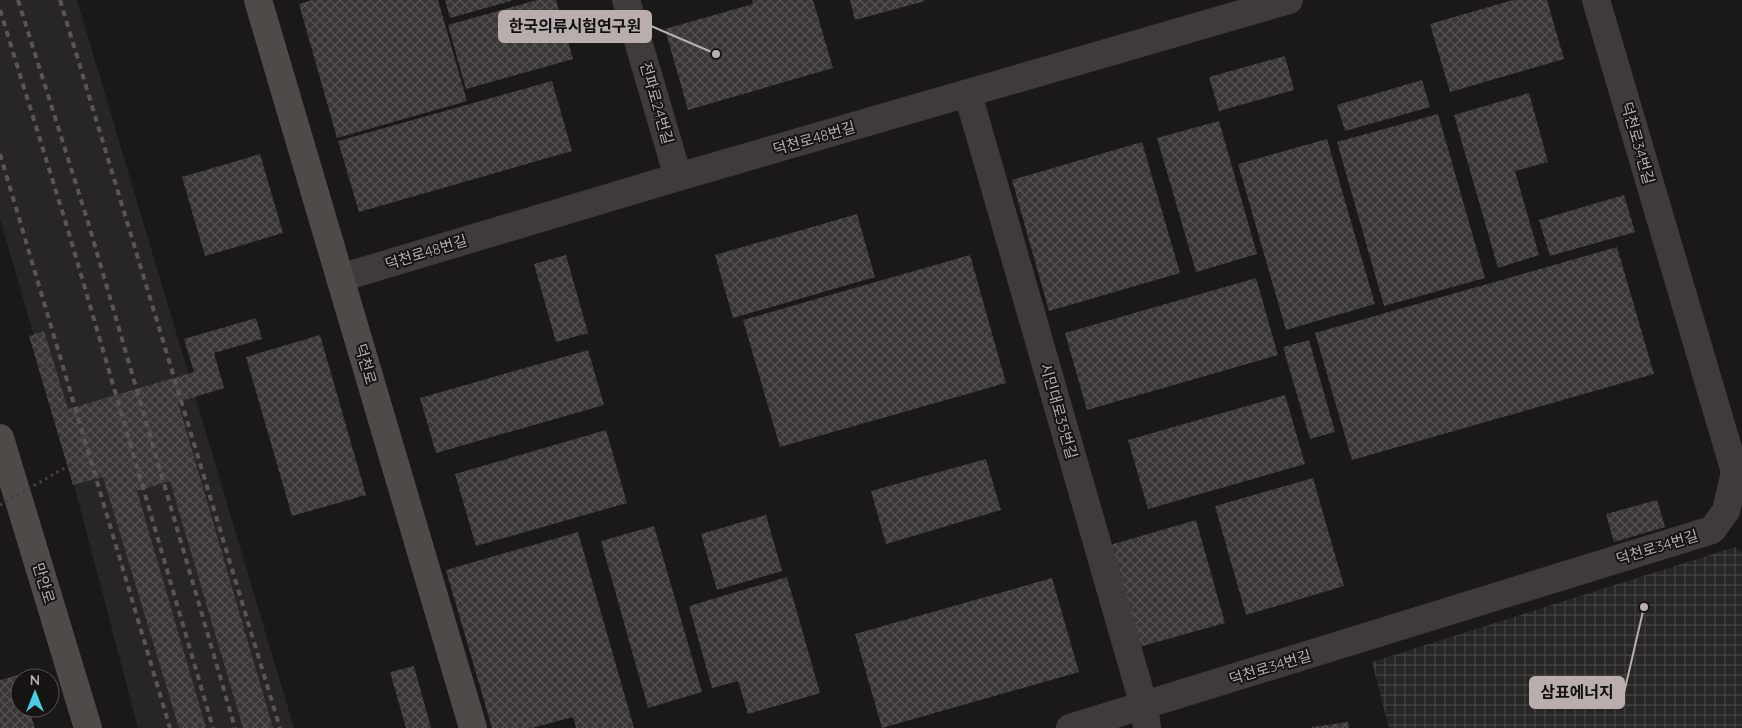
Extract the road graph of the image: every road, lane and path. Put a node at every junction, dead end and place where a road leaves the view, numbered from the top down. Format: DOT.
graph roads {
  1 [pos="258,0"];
  2 [pos="626,0"];
  3 [pos="1289,0"];
  4 [pos="1596,0"];
  5 [pos="968,94"];
  6 [pos="678,177"];
  7 [pos="340,278"];
  8 [pos="36,334"];
  9 [pos="59,411"];
  10 [pos="0,438"];
  11 [pos="68,466"];
  12 [pos="0,506"];
  13 [pos="1734,515"];
  14 [pos="1146,717"];
  15 [pos="88,728"];
  16 [pos="473,728"];
  17 [pos="1070,728"];
  1 -- 7 [label="street, 덕천로"];
  2 -- 6 [label="street, 전파로24번길"];
  3 -- 5 [label="street, 덕천로48번길"];
  4 -- 13 [label="street, 덕천로34번길"];
  5 -- 6 [label="street, 덕천로48번길"];
  5 -- 14 [label="street, 시민대로35번길"];
  6 -- 7 [label="street, 덕천로48번길"];
  7 -- 16 [label="street, 덕천로"];
  8 -- 9 [label="path"];
  10 -- 15 [label="street, 만안로"];
  11 -- 12 [label="path, bridge"];
  13 -- 14 [label="street, 덕천로34번길"];
  14 -- 17 [label="street, 덕천로34번길"];
}
